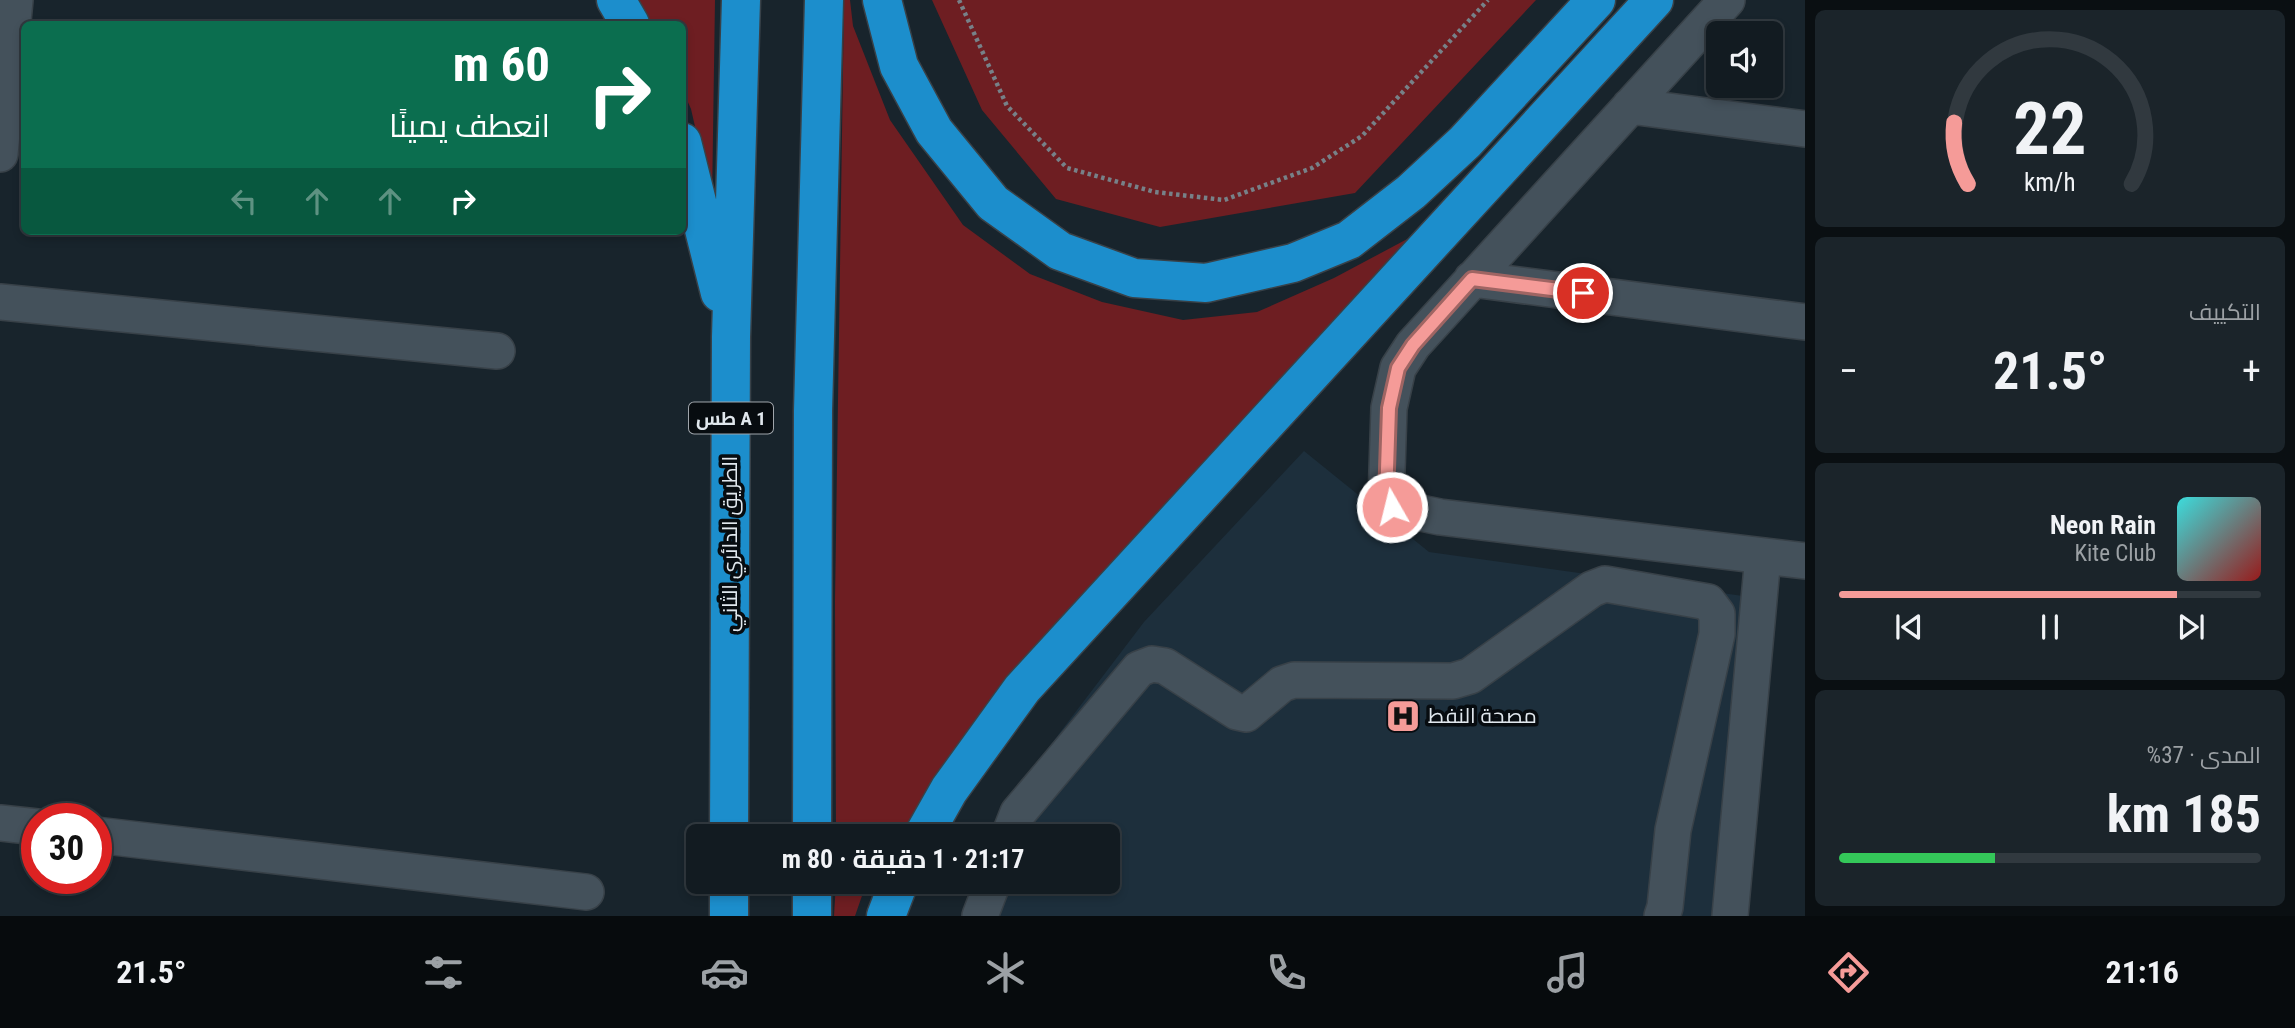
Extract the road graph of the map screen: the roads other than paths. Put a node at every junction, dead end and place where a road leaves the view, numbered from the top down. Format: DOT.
graph roads {
  1 [pos="15,0"];
  2 [pos="616,0"];
  3 [pos="741,0"];
  4 [pos="824,0"];
  5 [pos="882,0"];
  6 [pos="1596,0"];
  7 [pos="1654,0"];
  8 [pos="1727,0"];
  9 [pos="629,21"];
  10 [pos="1630,106"];
  11 [pos="1805,129"];
  12 [pos="0,154"];
  13 [pos="686,158"];
  14 [pos="1472,279"];
  15 [pos="0,302"];
  16 [pos="1805,321"];
  17 [pos="731,337"];
  18 [pos="497,351"];
  19 [pos="1763,556"];
  20 [pos="1805,561"];
  21 [pos="0,823"];
  22 [pos="729,824"];
  23 [pos="813,824"];
  24 [pos="930,824"];
  25 [pos="1014,824"];
  26 [pos="21,826"];
  27 [pos="112,837"];
  28 [pos="586,892"];
  29 [pos="729,894"];
  30 [pos="812,894"];
  31 [pos="894,894"];
  32 [pos="989,894"];
  33 [pos="729,916"];
  34 [pos="812,916"];
  35 [pos="886,916"];
  36 [pos="981,916"];
  37 [pos="1662,916"];
  38 [pos="1730,916"];
  1 -- 12 [label="street"];
  2 -- 9 [label="highway"];
  3 -- 17 [label="highway, الطريق الدائري الثاني / طس A 1"];
  4 -- 23 [label="highway"];
  5 -- 6 [label="highway"];
  7 -- 24 [label="highway"];
  8 -- 10 [label="street"];
  10 -- 11 [label="street"];
  10 -- 14 [label="street"];
  13 -- 17 [label="highway"];
  14 -- 16 [label="street"];
  14 -- 19 [label="street"];
  15 -- 18 [label="street"];
  17 -- 22 [label="highway, الطريق الدائري الثاني / طس A 1"];
  19 -- 20 [label="street"];
  19 -- 38 [label="street"];
  21 -- 26 [label="street"];
  25 -- 37 [label="street"];
  27 -- 28 [label="street"];
  29 -- 33 [label="highway"];
  30 -- 34 [label="highway"];
  31 -- 35 [label="highway"];
  32 -- 36 [label="street"];
}
